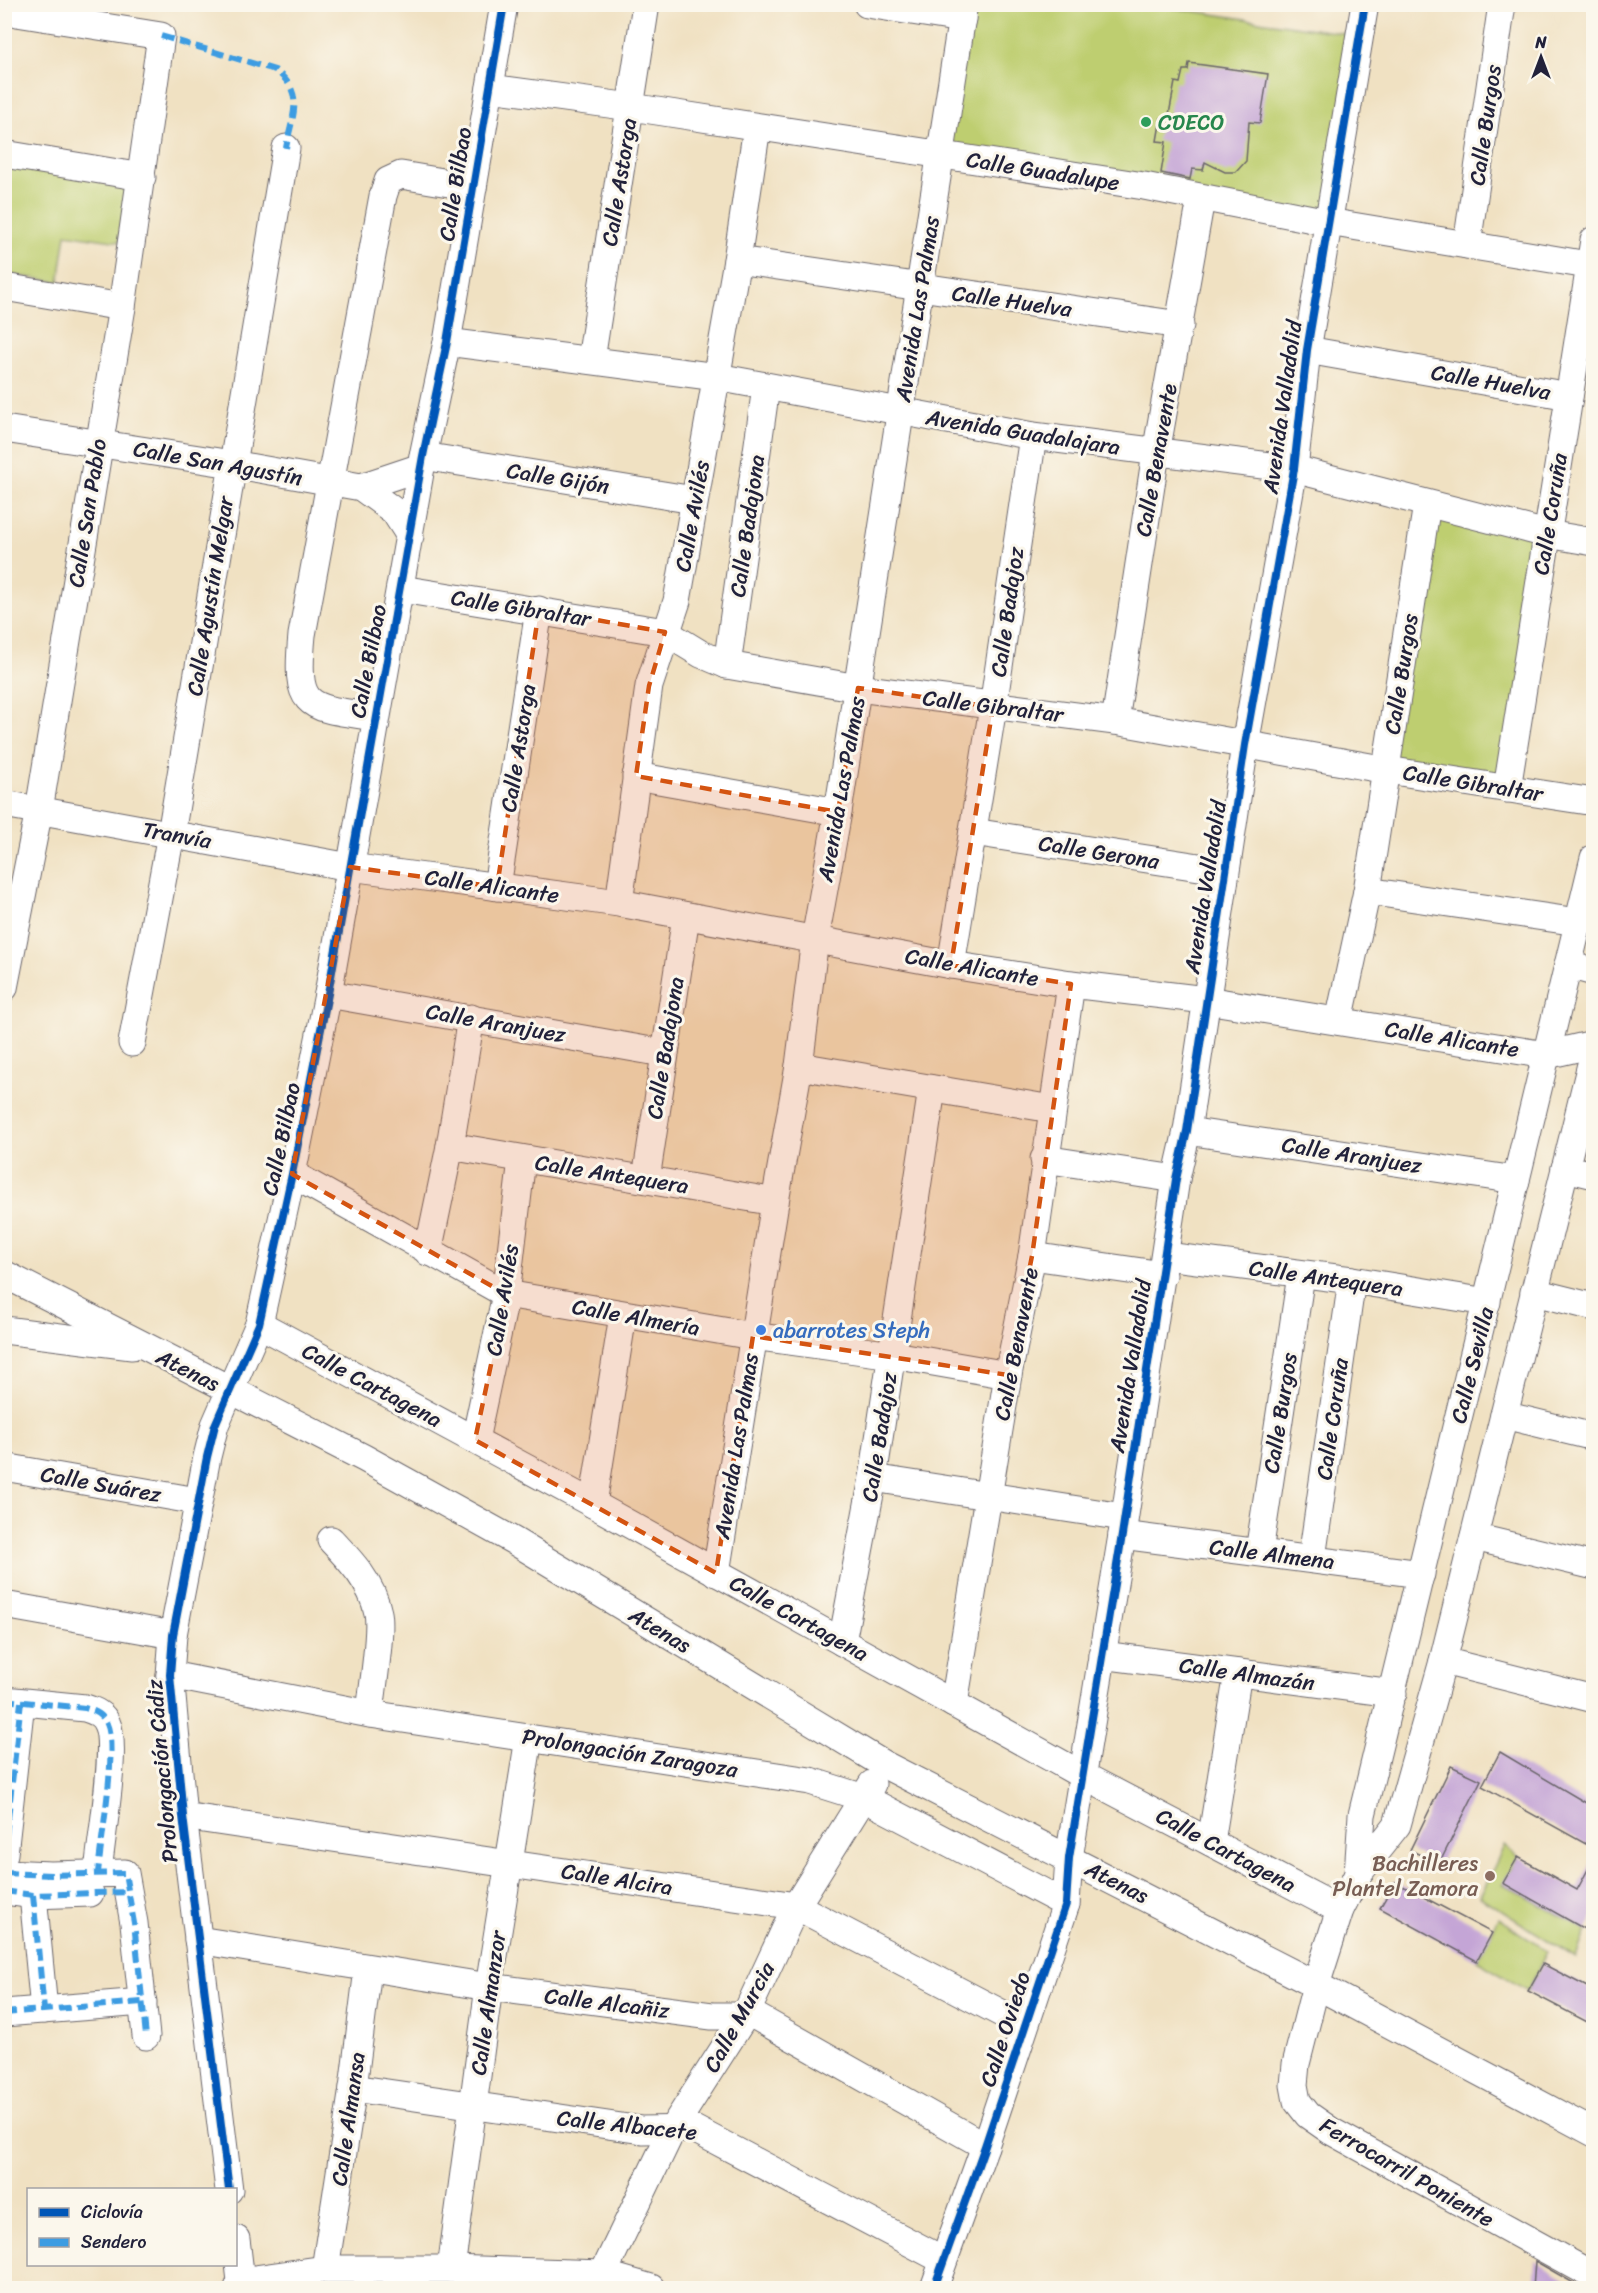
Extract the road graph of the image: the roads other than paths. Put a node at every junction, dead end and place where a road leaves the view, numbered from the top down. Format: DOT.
graph roads {
  1 [pos="504,4"];
  2 [pos="646,4"];
  3 [pos="867,4"];
  4 [pos="1365,4"];
  5 [pos="1502,4"];
  6 [pos="4,11"];
  7 [pos="963,12"];
  8 [pos="490,88"];
  9 [pos="632,106"];
  10 [pos="757,127"];
  11 [pos="286,148"];
  12 [pos="4,154"];
  13 [pos="942,155"];
  14 [pos="142,177"];
  15 [pos="473,187"];
  16 [pos="1201,199"];
  17 [pos="1328,222"];
  18 [pos="1467,245"];
  19 [pos="1592,257"];
  20 [pos="738,260"];
  21 [pos="4,287"];
  22 [pos="921,288"];
  23 [pos="122,307"];
  24 [pos="1180,325"];
  25 [pos="447,342"];
  26 [pos="1307,350"];
  27 [pos="591,360"];
  28 [pos="717,377"];
  29 [pos="766,387"];
  30 [pos="1569,396"];
  31 [pos="901,412"];
  32 [pos="4,429"];
  33 [pos="1033,436"];
  34 [pos="98,443"];
  35 [pos="1156,453"];
  36 [pos="422,461"];
  37 [pos="232,464"];
  38 [pos="1294,469"];
  39 [pos="333,482"];
  40 [pos="361,487"];
  41 [pos="694,500"];
  42 [pos="1427,504"];
  43 [pos="1547,534"];
  44 [pos="410,536"];
  45 [pos="1593,542"];
  46 [pos="400,589"];
  47 [pos="539,610"];
  48 [pos="665,632"];
  49 [pos="727,665"];
  50 [pos="858,688"];
  51 [pos="993,707"];
  52 [pos="375,717"];
  53 [pos="1114,721"];
  54 [pos="1245,745"];
  55 [pos="1386,770"];
  56 [pos="636,776"];
  57 [pos="1507,789"];
  58 [pos="1593,802"];
  59 [pos="4,804"];
  60 [pos="39,810"];
  61 [pos="838,812"];
  62 [pos="973,832"];
  63 [pos="171,834"];
  64 [pos="1593,858"];
  65 [pos="350,867"];
  66 [pos="1226,871"];
  67 [pos="497,887"];
  68 [pos="1367,891"];
  69 [pos="619,903"];
  70 [pos="686,916"];
  71 [pos="1578,922"];
  72 [pos="815,939"];
  73 [pos="951,965"];
  74 [pos="1581,968"];
  75 [pos="1071,984"];
  76 [pos="4,988"];
  77 [pos="328,994"];
  78 [pos="1206,1000"];
  79 [pos="471,1018"];
  80 [pos="1339,1021"];
  81 [pos="132,1043"];
  82 [pos="1593,1044"];
  83 [pos="1593,1052"];
  84 [pos="663,1053"];
  85 [pos="1546,1055"];
  86 [pos="800,1066"];
  87 [pos="932,1089"];
  88 [pos="1052,1109"];
  89 [pos="1187,1131"];
  90 [pos="450,1146"];
  91 [pos="522,1159"];
  92 [pos="1044,1159"];
  93 [pos="1565,1168"];
  94 [pos="292,1174"];
  95 [pos="1593,1175"];
  96 [pos="646,1179"];
  97 [pos="1176,1179"];
  98 [pos="1516,1180"];
  99 [pos="775,1202"];
  100 [pos="428,1252"];
  101 [pos="1032,1256"];
  102 [pos="1164,1265"];
  103 [pos="4,1274"];
  104 [pos="1301,1275"];
  105 [pos="1352,1280"];
  106 [pos="1534,1292"];
  107 [pos="506,1294"];
  108 [pos="1487,1302"];
  109 [pos="1593,1307"];
  110 [pos="623,1314"];
  111 [pos="259,1323"];
  112 [pos="4,1330"];
  113 [pos="753,1336"];
  114 [pos="142,1346"];
  115 [pos="893,1355"];
  116 [pos="1008,1375"];
  117 [pos="229,1391"];
  118 [pos="1504,1415"];
  119 [pos="1593,1437"];
  120 [pos="475,1440"];
  121 [pos="4,1467"];
  122 [pos="873,1478"];
  123 [pos="1442,1491"];
  124 [pos="989,1496"];
  125 [pos="197,1501"];
  126 [pos="1483,1501"];
  127 [pos="593,1504"];
  128 [pos="1123,1526"];
  129 [pos="1474,1537"];
  130 [pos="331,1540"];
  131 [pos="1259,1552"];
  132 [pos="1312,1558"];
  133 [pos="1593,1566"];
  134 [pos="716,1573"];
  135 [pos="1421,1574"];
  136 [pos="4,1605"];
  137 [pos="173,1635"];
  138 [pos="842,1642"];
  139 [pos="1102,1655"];
  140 [pos="1443,1661"];
  141 [pos="1238,1673"];
  142 [pos="170,1675"];
  143 [pos="1393,1693"];
  144 [pos="1593,1699"];
  145 [pos="13,1701"];
  146 [pos="954,1704"];
  147 [pos="370,1714"];
  148 [pos="529,1738"];
  149 [pos="883,1764"];
  150 [pos="1082,1774"];
  151 [pos="864,1798"];
  152 [pos="183,1816"];
  153 [pos="1211,1842"];
  154 [pos="4,1854"];
  155 [pos="1069,1858"];
  156 [pos="509,1863"];
  157 [pos="4,1873"];
  158 [pos="1358,1874"];
  159 [pos="98,1883"];
  160 [pos="4,1891"];
  161 [pos="33,1895"];
  162 [pos="1066,1904"];
  163 [pos="796,1906"];
  164 [pos="1340,1910"];
  165 [pos="198,1940"];
  166 [pos="368,1969"];
  167 [pos="1316,1985"];
  168 [pos="489,1987"];
  169 [pos="143,2002"];
  170 [pos="44,2010"];
  171 [pos="4,2013"];
  172 [pos="746,2014"];
  173 [pos="1024,2025"];
  174 [pos="146,2036"];
  175 [pos="353,2088"];
  176 [pos="474,2106"];
  177 [pos="673,2128"];
  178 [pos="1593,2133"];
  179 [pos="986,2146"];
  180 [pos="229,2188"];
  181 [pos="237,2250"];
  182 [pos="944,2260"];
  183 [pos="326,2269"];
  184 [pos="451,2269"];
  185 [pos="1593,2276"];
  186 [pos="374,2279"];
  187 [pos="610,2282"];
  188 [pos="240,2285"];
  189 [pos="934,2289"];
  1 -- 8 [label="street, Calle Bilbao"];
  2 -- 9 [label="street, Calle Astorga"];
  3 -- 7 [label="street"];
  4 -- 17 [label="street, Avenida Valladolid"];
  5 -- 18 [label="street, Calle Burgos"];
  6 -- 14 [label="street, Calle San Pablo"];
  7 -- 13 [label="street, Avenida Las Palmas"];
  8 -- 9 [label="street, Calle Guadalupe"];
  8 -- 15 [label="street, Calle Bilbao"];
  9 -- 10 [label="street, Calle Guadalupe"];
  9 -- 27 [label="street, Calle Astorga"];
  10 -- 13 [label="street, Calle Guadalupe"];
  10 -- 20 [label="street, Calle Avilés"];
  11 -- 37 [label="street, Calle Agustín Melgar"];
  12 -- 14 [label="street"];
  13 -- 16 [label="street, Calle Guadalupe"];
  13 -- 22 [label="street, Avenida Las Palmas"];
  14 -- 23 [label="street, Calle San Pablo"];
  15 -- 25 [label="street, Calle Bilbao"];
  15 -- 39 [label="street"];
  16 -- 17 [label="street, Calle Guadalupe"];
  16 -- 24 [label="street, Calle Benavente"];
  17 -- 18 [label="street, Calle Guadalupe"];
  17 -- 26 [label="street, Avenida Valladolid"];
  18 -- 19 [label="street, Calle Guadalupe"];
  19 -- 30 [label="street, Calle Coruña"];
  20 -- 22 [label="street, Calle Huelva"];
  20 -- 28 [label="street, Calle Avilés"];
  21 -- 23 [label="street"];
  22 -- 24 [label="street, Calle Huelva"];
  22 -- 31 [label="street, Avenida Las Palmas"];
  23 -- 34 [label="street, Calle San Pablo"];
  24 -- 35 [label="street, Calle Benavente"];
  25 -- 27 [label="street, Avenida Guadalajara"];
  25 -- 36 [label="street, Calle Bilbao"];
  26 -- 30 [label="street, Calle Huelva"];
  26 -- 38 [label="street, Avenida Valladolid"];
  27 -- 28 [label="street, Avenida Guadalajara"];
  28 -- 29 [label="street, Avenida Guadalajara"];
  28 -- 41 [label="street, Calle Avilés"];
  29 -- 31 [label="street, Avenida Guadalajara"];
  29 -- 49 [label="street, Calle Badajona"];
  30 -- 43 [label="street, Calle Coruña"];
  31 -- 33 [label="street, Avenida Guadalajara"];
  31 -- 50 [label="street, Avenida Las Palmas"];
  32 -- 34 [label="street, Calle San Agustín"];
  33 -- 35 [label="street, Avenida Guadalajara"];
  33 -- 51 [label="street, Calle Badajoz"];
  34 -- 37 [label="street, Calle San Agustín"];
  34 -- 60 [label="street, Calle San Pablo"];
  35 -- 38 [label="street, Avenida Guadalajara"];
  35 -- 53 [label="street, Calle Benavente"];
  36 -- 40 [label="street, Calle San Agustín"];
  36 -- 41 [label="street, Calle Gijón"];
  36 -- 44 [label="street, Calle Bilbao"];
  37 -- 39 [label="street, Calle San Agustín"];
  37 -- 63 [label="street, Calle Agustín Melgar"];
  38 -- 42 [label="street, Avenida Guadalajara"];
  38 -- 54 [label="street, Avenida Valladolid"];
  39 -- 40 [label="street, Calle San Agustín"];
  39 -- 52 [label="street"];
  40 -- 44 [label="street, Calle San Agustín"];
  41 -- 48 [label="street, Calle Avilés"];
  42 -- 43 [label="street, Avenida Guadalajara"];
  42 -- 55 [label="street, Calle Burgos"];
  43 -- 45 [label="street, Avenida Guadalajara"];
  43 -- 57 [label="street, Calle Coruña"];
  44 -- 46 [label="street, Calle Bilbao"];
  46 -- 47 [label="street, Calle Gibraltar"];
  46 -- 52 [label="street, Calle Bilbao"];
  47 -- 48 [label="street, Calle Gibraltar"];
  47 -- 67 [label="street, Calle Astorga"];
  48 -- 49 [label="street, Calle Gibraltar"];
  48 -- 56 [label="street, Calle Avilés"];
  49 -- 50 [label="street, Calle Gibraltar"];
  50 -- 51 [label="street, Calle Gibraltar"];
  50 -- 61 [label="street, Avenida Las Palmas"];
  51 -- 53 [label="street, Calle Gibraltar"];
  51 -- 62 [label="street, Calle Badajoz"];
  52 -- 65 [label="street, Calle Bilbao"];
  53 -- 54 [label="street, Calle Gibraltar"];
  54 -- 55 [label="street, Calle Gibraltar"];
  54 -- 66 [label="street, Avenida Valladolid"];
  55 -- 57 [label="street, Calle Gibraltar"];
  55 -- 68 [label="street, Calle Burgos"];
  56 -- 61 [label="street"];
  56 -- 69 [label="street, Calle Avilés"];
  57 -- 58 [label="street, Calle Gibraltar"];
  59 -- 60 [label="street, Tranvía"];
  60 -- 63 [label="street, Tranvía"];
  60 -- 76 [label="street, Calle San Pablo"];
  61 -- 72 [label="street, Avenida Las Palmas"];
  62 -- 66 [label="street, Calle Gerona"];
  62 -- 73 [label="street, Calle Badajoz"];
  63 -- 65 [label="street, Tranvía"];
  63 -- 81 [label="street, Calle Agustín Melgar"];
  64 -- 71 [label="street, Calle Sevilla"];
  65 -- 67 [label="street, Calle Alicante"];
  65 -- 77 [label="street, Calle Bilbao"];
  66 -- 78 [label="street, Avenida Valladolid"];
  67 -- 69 [label="street, Calle Alicante"];
  68 -- 71 [label="street"];
  68 -- 80 [label="street, Calle Burgos"];
  69 -- 70 [label="street, Calle Alicante"];
  70 -- 72 [label="street, Calle Alicante"];
  70 -- 84 [label="street, Calle Badajona"];
  71 -- 74 [label="street, Calle Sevilla"];
  72 -- 73 [label="street, Calle Alicante"];
  72 -- 86 [label="street, Avenida Las Palmas"];
  73 -- 75 [label="street, Calle Alicante"];
  74 -- 85 [label="street, Calle Sevilla"];
  75 -- 78 [label="street, Calle Alicante"];
  75 -- 88 [label="street, Calle Benavente"];
  77 -- 79 [label="street, Calle Aranjuez"];
  77 -- 94 [label="street, Calle Bilbao"];
  78 -- 80 [label="street, Calle Alicante"];
  78 -- 89 [label="street, Avenida Valladolid"];
  79 -- 84 [label="street, Calle Aranjuez"];
  79 -- 90 [label="street"];
  80 -- 85 [label="street, Calle Alicante"];
  82 -- 85 [label="street, Calle Alicante"];
  83 -- 93 [label="street, Calle Sevilla"];
  84 -- 96 [label="street, Calle Badajona"];
  85 -- 98 [label="street, Calle Sevilla"];
  86 -- 87 [label="street"];
  86 -- 99 [label="street, Avenida Las Palmas"];
  87 -- 88 [label="street"];
  87 -- 115 [label="street, Calle Badajoz"];
  88 -- 92 [label="street, Calle Benavente"];
  89 -- 97 [label="street, Avenida Valladolid"];
  89 -- 98 [label="street, Calle Aranjuez"];
  90 -- 91 [label="street, Calle Antequera"];
  90 -- 100 [label="street"];
  91 -- 96 [label="street, Calle Antequera"];
  91 -- 107 [label="street, Calle Avilés"];
  92 -- 97 [label="street"];
  92 -- 101 [label="street, Calle Benavente"];
  93 -- 95 [label="street"];
  93 -- 106 [label="street, Calle Sevilla"];
  94 -- 100 [label="street, Calle Almería"];
  94 -- 111 [label="street, Calle Bilbao"];
  96 -- 99 [label="street, Calle Antequera"];
  97 -- 102 [label="street, Avenida Valladolid"];
  98 -- 108 [label="street, Calle Sevilla"];
  99 -- 113 [label="street, Avenida Las Palmas"];
  100 -- 107 [label="street, Calle Almería"];
  101 -- 102 [label="street, Calle Antequera"];
  101 -- 116 [label="street, Calle Benavente"];
  102 -- 104 [label="street, Calle Antequera"];
  102 -- 128 [label="street, Avenida Valladolid"];
  103 -- 114 [label="street, Atenas"];
  104 -- 105 [label="street, Calle Antequera"];
  104 -- 131 [label="street, Calle Burgos"];
  105 -- 108 [label="street, Calle Antequera"];
  105 -- 132 [label="street, Calle Coruña"];
  106 -- 109 [label="street"];
  106 -- 118 [label="street, Calle Sevilla"];
  107 -- 110 [label="street, Calle Almería"];
  107 -- 120 [label="street, Calle Avilés"];
  108 -- 123 [label="street, Calle Sevilla"];
  110 -- 113 [label="street, Calle Almería"];
  110 -- 127 [label="street"];
  111 -- 117 [label="street, Prolongación Cádiz"];
  111 -- 120 [label="street, Calle Cartagena"];
  112 -- 114 [label="street"];
  113 -- 115 [label="street, Calle Almería"];
  113 -- 134 [label="street, Avenida Las Palmas"];
  114 -- 117 [label="street, Atenas"];
  115 -- 116 [label="street, Calle Almería"];
  115 -- 122 [label="street, Calle Badajoz"];
  116 -- 124 [label="street, Calle Benavente"];
  117 -- 125 [label="street, Prolongación Cádiz"];
  117 -- 149 [label="street, Atenas"];
  118 -- 119 [label="street"];
  118 -- 126 [label="street, Calle Sevilla"];
  120 -- 127 [label="street, Calle Cartagena"];
  121 -- 125 [label="street, Calle Suárez"];
  122 -- 124 [label="street, Calle Almena"];
  122 -- 138 [label="street, Calle Badajoz"];
  123 -- 126 [label="street"];
  123 -- 135 [label="street, Calle Sevilla"];
  124 -- 128 [label="street, Calle Almena"];
  124 -- 146 [label="street, Calle Benavente"];
  125 -- 137 [label="street, Prolongación Cádiz"];
  126 -- 129 [label="street, Calle Sevilla"];
  127 -- 134 [label="street, Calle Cartagena"];
  128 -- 131 [label="street, Calle Almena"];
  128 -- 139 [label="street, Avenida Valladolid"];
  129 -- 133 [label="street"];
  129 -- 140 [label="street, Calle Sevilla"];
  130 -- 147 [label="street"];
  131 -- 132 [label="street, Calle Almena"];
  132 -- 135 [label="street, Calle Almena"];
  134 -- 138 [label="street, Calle Cartagena"];
  135 -- 143 [label="street, Calle Sevilla"];
  136 -- 137 [label="street"];
  137 -- 142 [label="street, Prolongación Cádiz"];
  138 -- 146 [label="street, Calle Cartagena"];
  139 -- 141 [label="street, Calle Almazán"];
  139 -- 150 [label="street, Avenida Valladolid"];
  140 -- 144 [label="street"];
  140 -- 158 [label="street, Calle Sevilla"];
  141 -- 143 [label="street, Calle Almazán"];
  141 -- 153 [label="street"];
  142 -- 147 [label="street, Prolongación Zaragoza"];
  142 -- 152 [label="street, Prolongación Cádiz"];
  143 -- 158 [label="street, Calle Sevilla"];
  145 -- 154 [label="street"];
  145 -- 159 [label="street"];
  146 -- 150 [label="street, Calle Cartagena"];
  147 -- 148 [label="street, Prolongación Zaragoza"];
  148 -- 151 [label="street, Prolongación Zaragoza"];
  148 -- 156 [label="street, Calle Almanzor"];
  149 -- 151 [label="street, Calle Murcia"];
  149 -- 155 [label="street, Atenas"];
  150 -- 153 [label="street, Calle Cartagena"];
  150 -- 155 [label="street, Calle Oviedo"];
  151 -- 162 [label="street, Prolongación Zaragoza"];
  151 -- 163 [label="street, Calle Murcia"];
  152 -- 156 [label="street, Calle Alcira"];
  152 -- 165 [label="street, Prolongación Cádiz"];
  153 -- 164 [label="street, Calle Cartagena"];
  155 -- 162 [label="street, Calle Oviedo"];
  155 -- 167 [label="street, Atenas"];
  156 -- 163 [label="street, Calle Alcira"];
  156 -- 168 [label="street, Calle Almanzor"];
  157 -- 159 [label="street"];
  158 -- 164 [label="street, Calle Sevilla"];
  159 -- 161 [label="street"];
  159 -- 169 [label="street"];
  160 -- 161 [label="street"];
  161 -- 170 [label="street"];
  162 -- 173 [label="street, Calle Oviedo"];
  163 -- 172 [label="street, Calle Murcia"];
  163 -- 173 [label="street, Calle Alcira"];
  164 -- 167 [label="street, Calle Sevilla"];
  165 -- 166 [label="street, Calle Alcañiz"];
  165 -- 180 [label="street, Prolongación Cádiz"];
  166 -- 168 [label="street, Calle Alcañiz"];
  166 -- 175 [label="street, Calle Almansa"];
  167 -- 178 [label="street"];
  167 -- 185 [label="street, Ferrocarril Poniente"];
  168 -- 172 [label="street, Calle Alcañiz"];
  168 -- 176 [label="street, Calle Almanzor"];
  169 -- 170 [label="street"];
  169 -- 174 [label="street"];
  170 -- 171 [label="street"];
  172 -- 177 [label="street, Calle Murcia"];
  172 -- 179 [label="street, Calle Alcañiz"];
  173 -- 179 [label="street, Calle Oviedo"];
  175 -- 176 [label="street, Calle Albacete"];
  175 -- 183 [label="street, Calle Almansa"];
  176 -- 177 [label="street, Calle Albacete"];
  176 -- 184 [label="street, Calle Almanzor"];
  177 -- 182 [label="street, Calle Albacete"];
  177 -- 187 [label="street, Calle Murcia"];
  179 -- 182 [label="street, Calle Oviedo"];
  181 -- 188 [label="street"];
  182 -- 189 [label="street, Calle Oviedo"];
  183 -- 186 [label="street"];
  183 -- 188 [label="street"];
  184 -- 186 [label="street"];
  184 -- 187 [label="street"];
}
